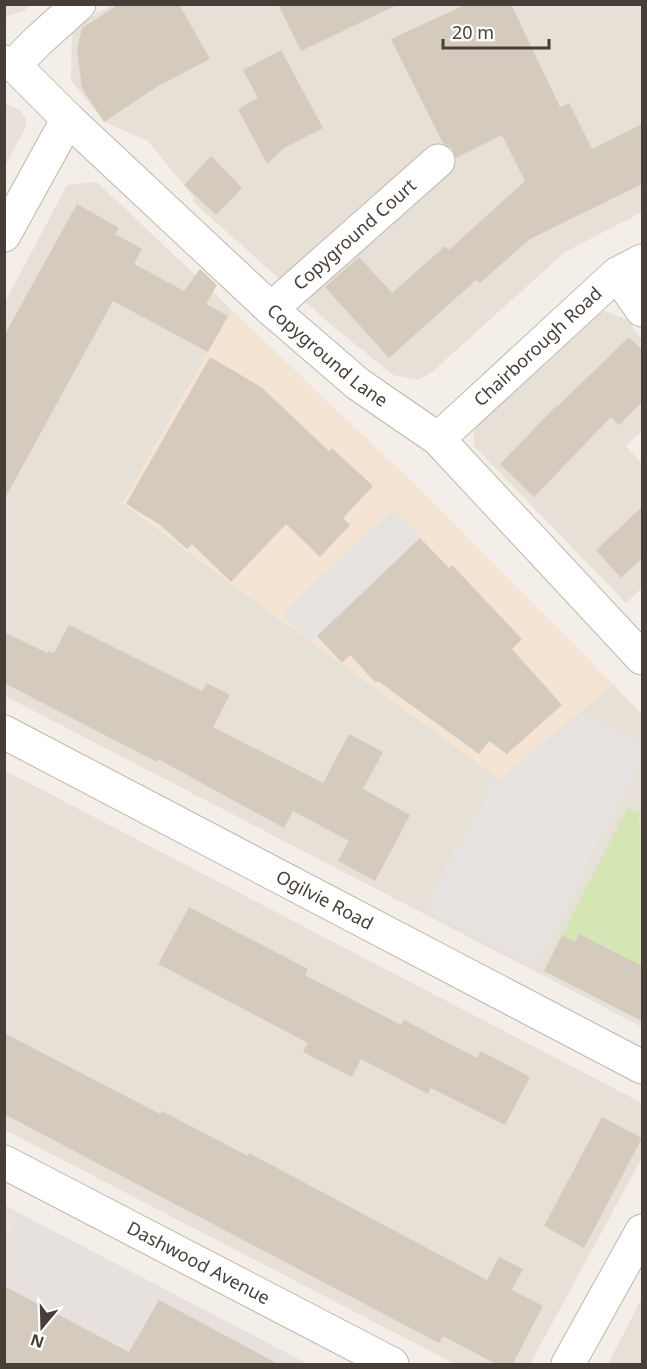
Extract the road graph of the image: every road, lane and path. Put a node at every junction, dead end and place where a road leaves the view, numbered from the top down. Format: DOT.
graph roads {
  1 [pos="80,4"];
  2 [pos="9,64"];
  3 [pos="68,119"];
  4 [pos="438,161"];
  5 [pos="4,235"];
  6 [pos="630,267"];
  7 [pos="271,309"];
  8 [pos="642,310"];
  9 [pos="438,439"];
  10 [pos="642,658"];
  11 [pos="4,732"];
  12 [pos="642,1067"];
  13 [pos="4,1162"];
  14 [pos="642,1231"];
  15 [pos="392,1365"];
  16 [pos="568,1365"];
  1 -- 2 [label="street"];
  2 -- 3 [label="street, Copyground Lane"];
  3 -- 5 [label="street"];
  3 -- 7 [label="street, Copyground Lane"];
  4 -- 7 [label="street, Copyground Court"];
  6 -- 8 [label="street"];
  6 -- 9 [label="street, Chairborough Road"];
  7 -- 9 [label="street, Copyground Lane"];
  9 -- 10 [label="street, Copyground Lane"];
  11 -- 12 [label="street, Ogilvie Road"];
  13 -- 15 [label="street, Dashwood Avenue"];
  14 -- 16 [label="street"];
}
